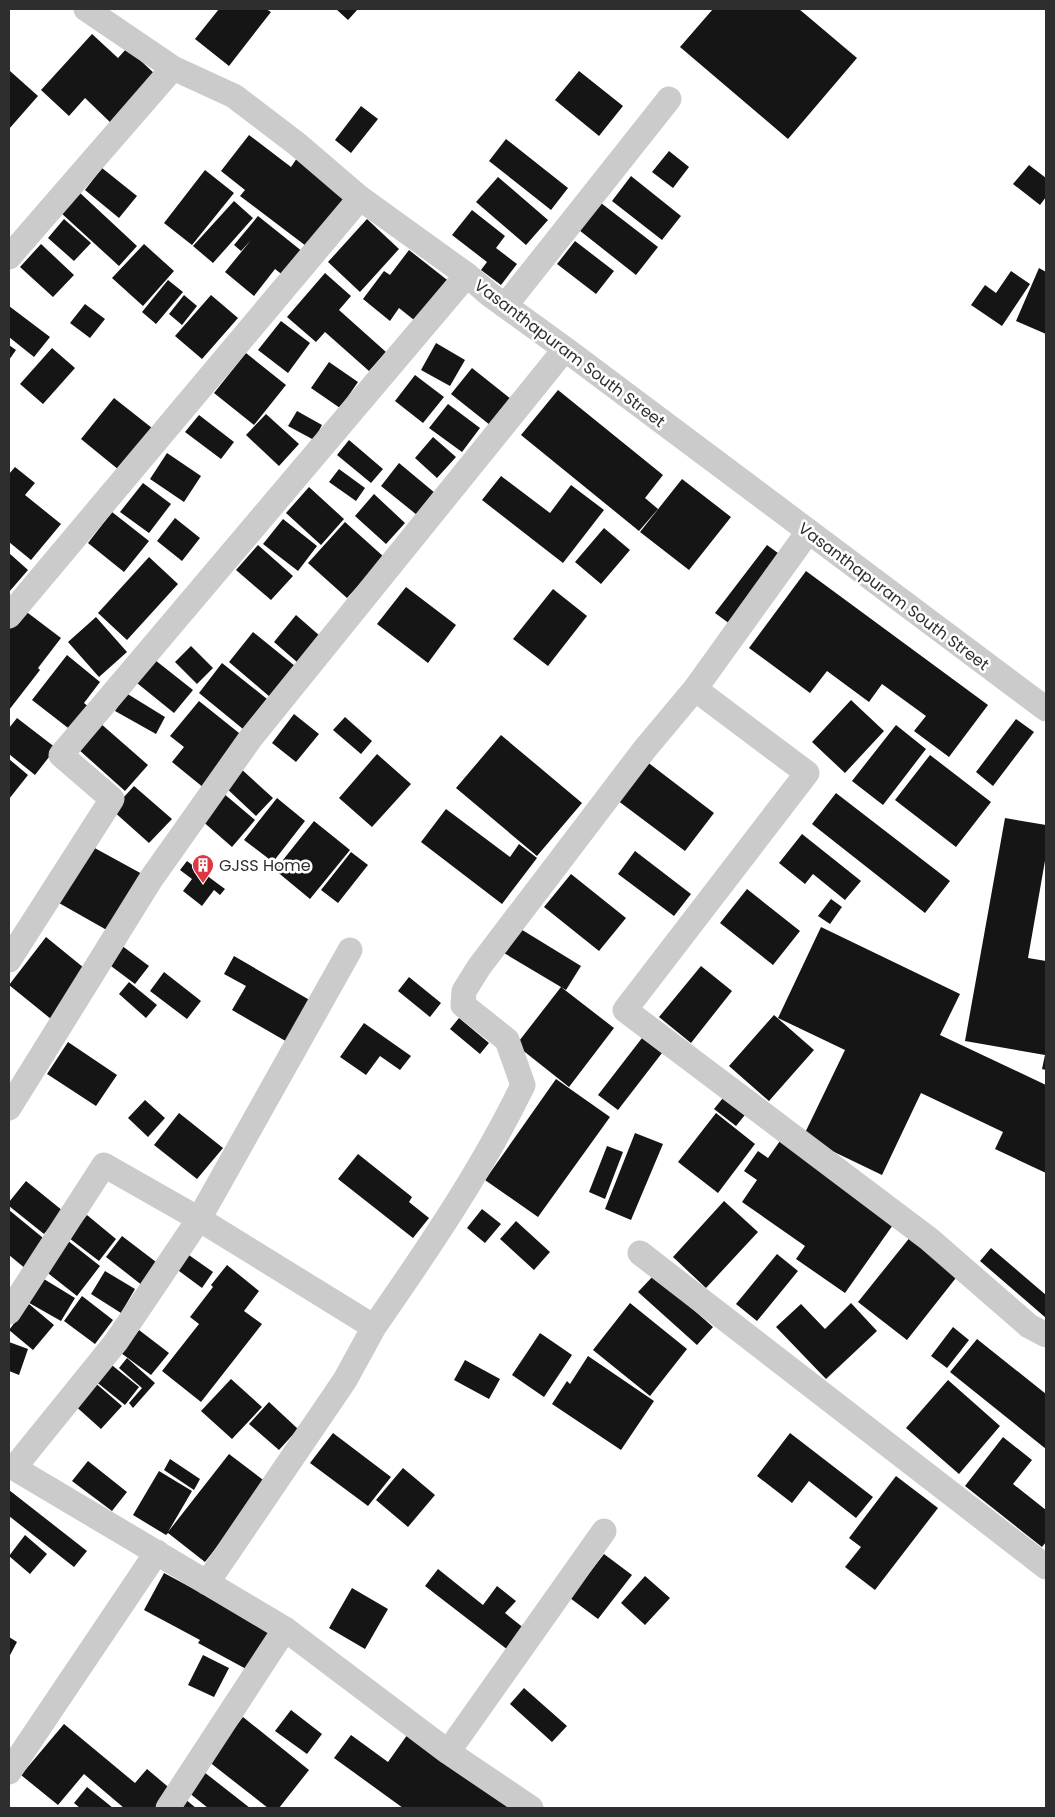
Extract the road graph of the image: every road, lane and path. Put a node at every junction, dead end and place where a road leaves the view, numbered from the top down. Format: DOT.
graph roads {
  1 [pos="86,9"];
  2 [pos="173,68"];
  3 [pos="669,99"];
  4 [pos="360,198"];
  5 [pos="9,257"];
  6 [pos="467,275"];
  7 [pos="505,306"];
  8 [pos="565,349"];
  9 [pos="808,532"];
  10 [pos="9,616"];
  11 [pos="695,689"];
  12 [pos="1046,709"];
  13 [pos="350,950"];
  14 [pos="9,960"];
  15 [pos="9,1108"];
  16 [pos="199,1219"];
  17 [pos="640,1253"];
  18 [pos="9,1312"];
  19 [pos="374,1327"];
  20 [pos="1046,1335"];
  21 [pos="12,1467"];
  22 [pos="604,1531"];
  23 [pos="157,1552"];
  24 [pos="1046,1567"];
  25 [pos="207,1583"];
  26 [pos="286,1629"];
  27 [pos="448,1752"];
  28 [pos="9,1772"];
  29 [pos="168,1808"];
  30 [pos="531,1808"];
  1 -- 2 [label="street, Vasanthapuram South Street"];
  2 -- 4 [label="street, Vasanthapuram South Street"];
  2 -- 5 [label="street"];
  3 -- 7 [label="street"];
  4 -- 6 [label="street, Vasanthapuram South Street"];
  4 -- 10 [label="street"];
  6 -- 7 [label="street, Vasanthapuram South Street"];
  6 -- 14 [label="street"];
  7 -- 8 [label="street, Vasanthapuram South Street"];
  8 -- 9 [label="street, Vasanthapuram South Street"];
  8 -- 15 [label="street"];
  9 -- 11 [label="street"];
  9 -- 12 [label="street, Vasanthapuram South Street"];
  11 -- 19 [label="street"];
  11 -- 20 [label="street"];
  13 -- 16 [label="street"];
  16 -- 18 [label="street"];
  16 -- 19 [label="street"];
  16 -- 21 [label="street"];
  17 -- 24 [label="street"];
  19 -- 25 [label="street"];
  21 -- 23 [label="street"];
  22 -- 27 [label="street"];
  23 -- 25 [label="street"];
  23 -- 28 [label="street"];
  25 -- 26 [label="street"];
  26 -- 27 [label="street"];
  26 -- 29 [label="street"];
  27 -- 30 [label="street"];
}
